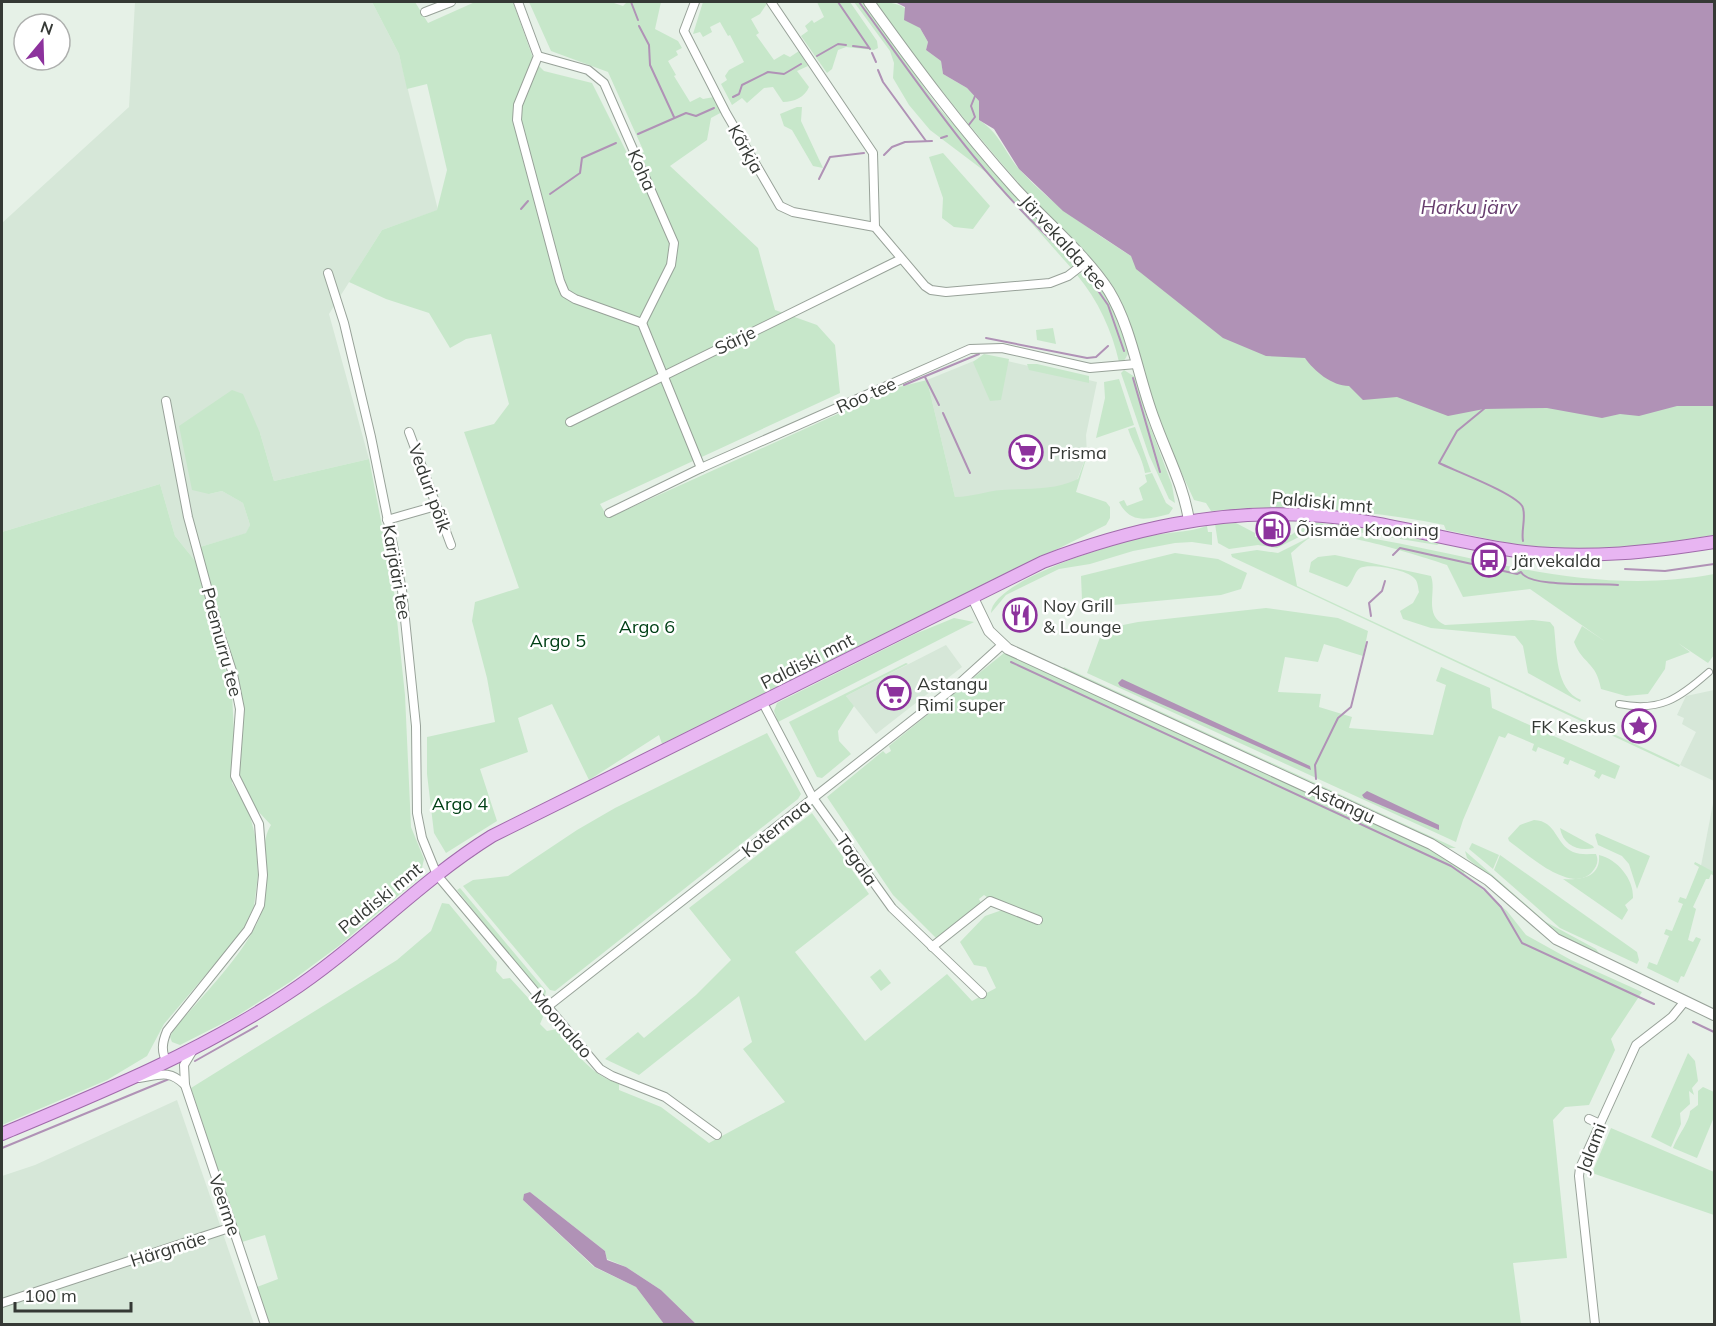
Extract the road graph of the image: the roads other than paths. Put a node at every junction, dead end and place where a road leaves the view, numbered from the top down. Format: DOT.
graph roads {
  1 [pos="451,2"];
  2 [pos="518,2"];
  3 [pos="695,2"];
  4 [pos="771,2"];
  5 [pos="869,2"];
  6 [pos="425,12"];
  7 [pos="538,56"];
  8 [pos="875,227"];
  9 [pos="901,259"];
  10 [pos="1086,262"];
  11 [pos="328,273"];
  12 [pos="642,323"];
  13 [pos="1137,364"];
  14 [pos="662,376"];
  15 [pos="166,401"];
  16 [pos="570,422"];
  17 [pos="409,432"];
  18 [pos="700,468"];
  19 [pos="435,506"];
  20 [pos="609,513"];
  21 [pos="387,520"];
  22 [pos="1188,521"];
  23 [pos="1714,542"];
  24 [pos="451,545"];
  25 [pos="973,598"];
  26 [pos="1002,645"];
  27 [pos="1708,672"];
  28 [pos="764,703"];
  29 [pos="1619,704"];
  30 [pos="813,798"];
  31 [pos="437,875"];
  32 [pos="1038,920"];
  33 [pos="932,947"];
  34 [pos="982,994"];
  35 [pos="1685,1001"];
  36 [pos="547,1007"];
  37 [pos="1714,1015"];
  38 [pos="193,1049"];
  39 [pos="167,1063"];
  40 [pos="133,1079"];
  41 [pos="185,1085"];
  42 [pos="1589,1119"];
  43 [pos="1600,1124"];
  44 [pos="2,1134"];
  45 [pos="717,1135"];
  46 [pos="232,1227"];
  47 [pos="2,1303"];
  48 [pos="265,1324"];
  49 [pos="1595,1324"];
  1 -- 6 [label="street"];
  2 -- 7 [label="street"];
  3 -- 8 [label="street, Kõrkja"];
  4 -- 8 [label="street"];
  5 -- 10 [label="street, Järvekalda tee"];
  7 -- 12 [label="street"];
  7 -- 12 [label="street, Koha"];
  8 -- 9 [label="street"];
  9 -- 10 [label="street"];
  9 -- 14 [label="street, Särje"];
  10 -- 13 [label="street, Järvekalda tee"];
  11 -- 21 [label="street, Karjääri tee"];
  12 -- 14 [label="street"];
  13 -- 18 [label="street, Roo tee"];
  13 -- 22 [label="street, Järvekalda tee"];
  14 -- 16 [label="street, Särje"];
  14 -- 18 [label="street"];
  15 -- 39 [label="street, Paemurru tee"];
  17 -- 19 [label="street, Veduri põik"];
  18 -- 20 [label="street, Roo tee"];
  19 -- 21 [label="street"];
  19 -- 24 [label="street, Veduri põik"];
  21 -- 31 [label="street, Karjääri tee"];
  22 -- 23 [label="main road, Paldiski mnt"];
  22 -- 25 [label="main road, Paldiski mnt"];
  25 -- 26 [label="street, Astangu"];
  25 -- 28 [label="main road, Paldiski mnt"];
  26 -- 30 [label="street, Kotermaa"];
  26 -- 35 [label="street, Astangu"];
  27 -- 29 [label="street"];
  28 -- 30 [label="street, Tagala"];
  28 -- 31 [label="main road, Paldiski mnt"];
  30 -- 33 [label="street, Tagala"];
  30 -- 36 [label="street, Kotermaa"];
  31 -- 36 [label="street, Moonalao"];
  31 -- 38 [label="main road, Paldiski mnt"];
  32 -- 33 [label="street"];
  33 -- 34 [label="street, Tagala"];
  35 -- 37 [label="street, Astangu"];
  35 -- 43 [label="street, Jalami"];
  36 -- 45 [label="street, Moonalao"];
  38 -- 39 [label="main road, Paldiski mnt"];
  38 -- 41 [label="street, Veerme"];
  39 -- 40 [label="main road, Paldiski mnt"];
  40 -- 41 [label="street"];
  40 -- 44 [label="main road, Paldiski mnt"];
  41 -- 46 [label="street, Veerme"];
  42 -- 43 [label="street"];
  43 -- 49 [label="street, Jalami"];
  46 -- 47 [label="street, Härgmäe"];
  46 -- 48 [label="street, Veerme"];
}
